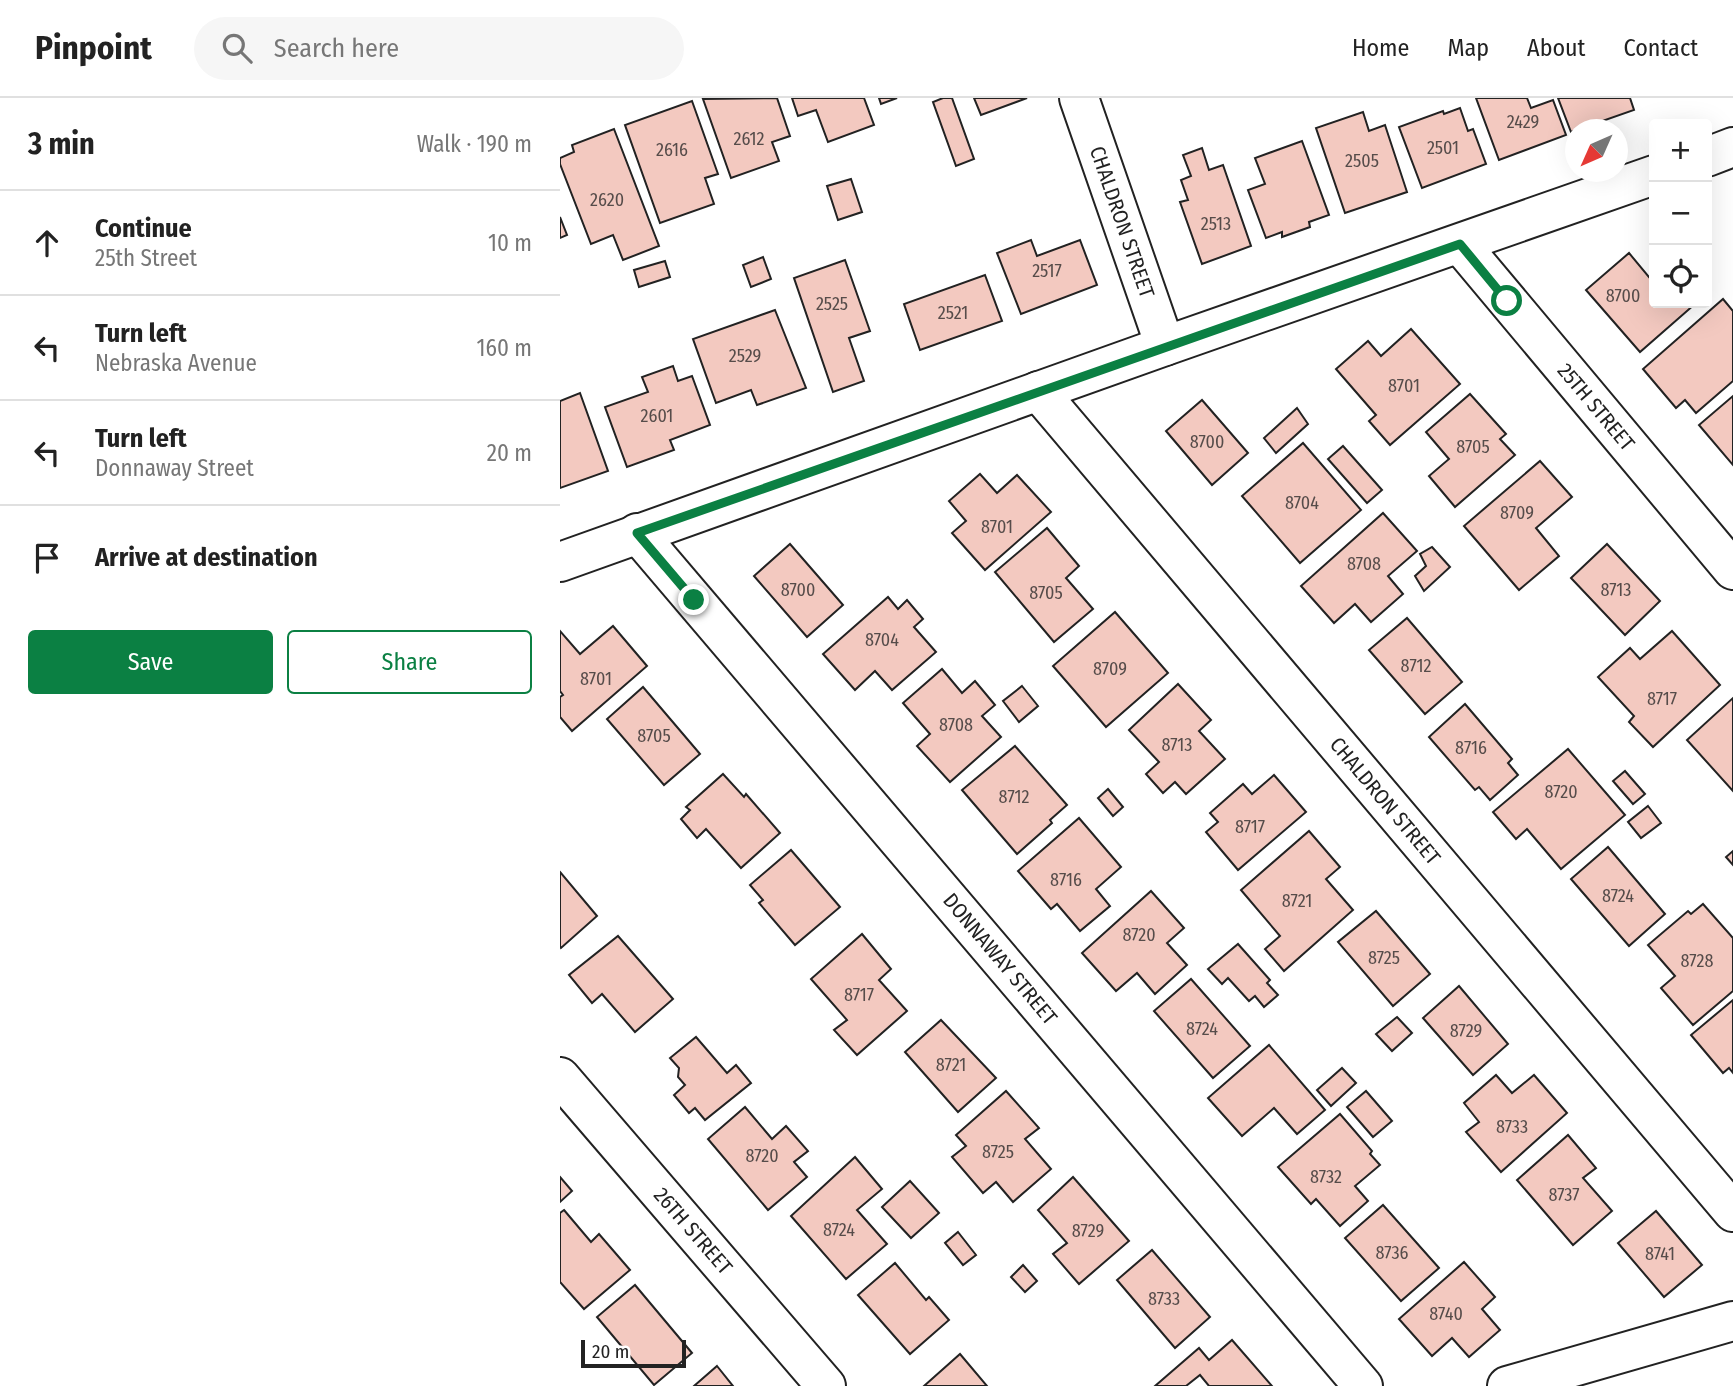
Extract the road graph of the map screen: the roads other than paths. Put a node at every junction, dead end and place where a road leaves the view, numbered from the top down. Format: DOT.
graph roads {
  1 [pos="1079,98"];
  2 [pos="1733,148"];
  3 [pos="1712,155"];
  4 [pos="1649,177"];
  5 [pos="1460,244"];
  6 [pos="1165,346"];
  7 [pos="1038,391"];
  8 [pos="637,533"];
  9 [pos="560,562"];
  10 [pos="1733,569"];
  11 [pos="560,1077"];
  12 [pos="1733,1212"];
  13 [pos="1733,1321"];
  14 [pos="826,1386"];
  15 [pos="1363,1386"];
  16 [pos="1507,1386"];
  1 -- 6 [label="street, CHALDRON STREET"];
  2 -- 3 [label="street"];
  4 -- 5 [label="street"];
  5 -- 6 [label="street"];
  5 -- 10 [label="street, 25TH STREET"];
  6 -- 7 [label="street"];
  7 -- 8 [label="street"];
  7 -- 12 [label="street, CHALDRON STREET"];
  8 -- 9 [label="street"];
  8 -- 15 [label="street, DONNAWAY STREET"];
  11 -- 14 [label="street, 26TH STREET"];
  13 -- 16 [label="street"];
}
